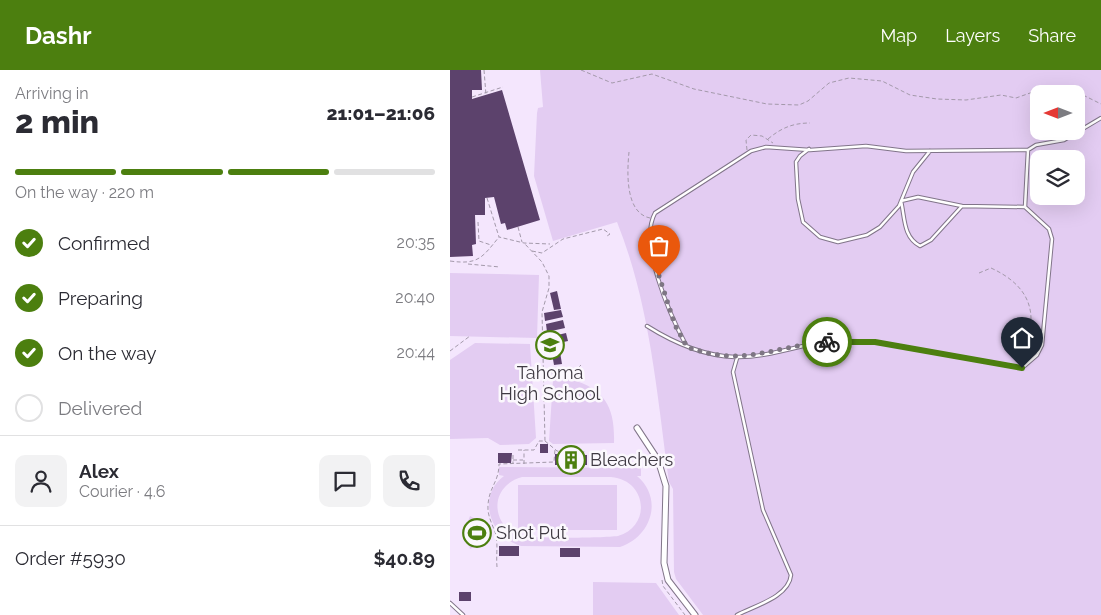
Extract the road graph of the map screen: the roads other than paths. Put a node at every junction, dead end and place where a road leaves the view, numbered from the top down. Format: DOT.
graph roads {
  1 [pos="1101,118"];
  2 [pos="808,149"];
  3 [pos="1028,150"];
  4 [pos="930,151"];
  5 [pos="901,201"];
  6 [pos="962,206"];
  7 [pos="1025,207"];
  8 [pos="647,326"];
  9 [pos="687,347"];
  10 [pos="737,358"];
  11 [pos="637,428"];
  12 [pos="450,603"];
  13 [pos="463,615"];
  14 [pos="695,615"];
  15 [pos="737,615"];
  1 -- 3 [label="lane"];
  2 -- 4 [label="lane"];
  2 -- 5 [label="lane"];
  2 -- 9 [label="lane"];
  3 -- 4 [label="lane"];
  3 -- 7 [label="lane"];
  4 -- 5 [label="lane"];
  5 -- 6 [label="lane"];
  5 -- 6 [label="lane"];
  6 -- 7 [label="lane"];
  7 -- 10 [label="lane"];
  8 -- 9 [label="lane"];
  9 -- 10 [label="lane"];
  10 -- 15 [label="lane"];
  11 -- 14 [label="street"];
  12 -- 13 [label="lane"];
}
